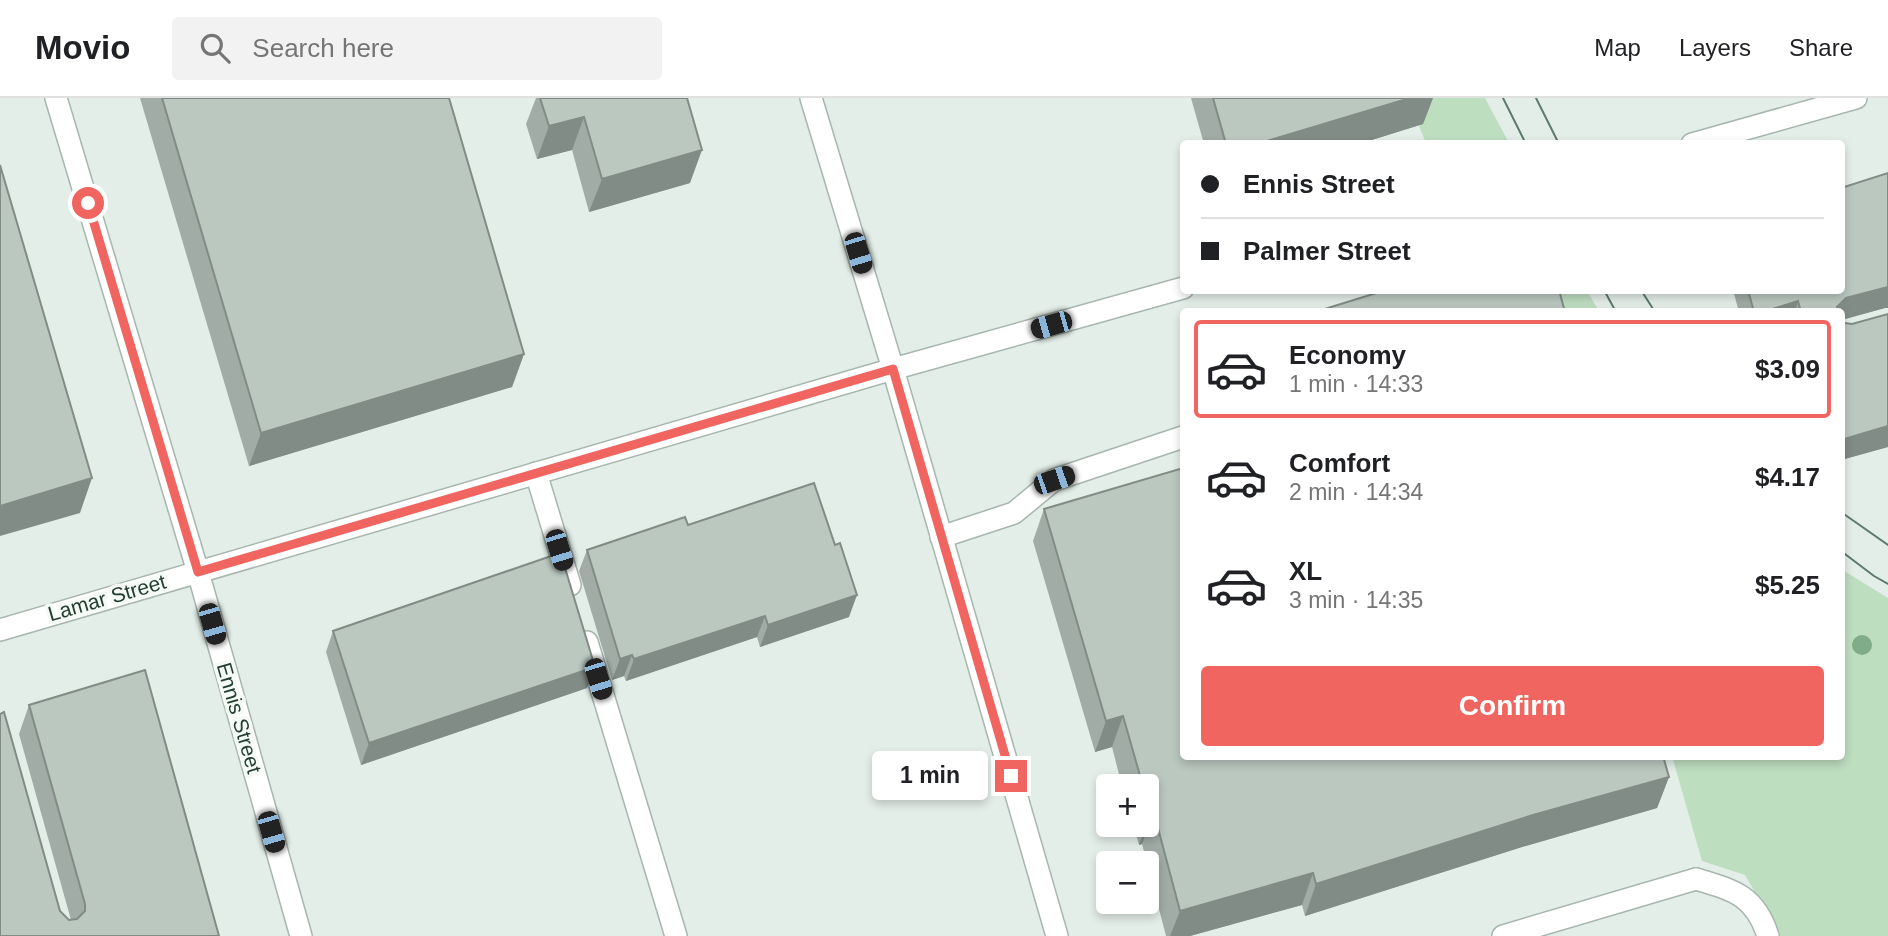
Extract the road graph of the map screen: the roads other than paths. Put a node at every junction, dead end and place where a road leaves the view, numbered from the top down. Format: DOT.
graph roads {
  1 [pos="56,98"];
  2 [pos="811,98"];
  3 [pos="1856,98"];
  4 [pos="1706,140"];
  5 [pos="1180,289"];
  6 [pos="893,369"];
  7 [pos="1180,438"];
  8 [pos="536,473"];
  9 [pos="942,537"];
  10 [pos="198,572"];
  11 [pos="0,630"];
  12 [pos="301,936"];
  13 [pos="676,936"];
  14 [pos="1057,936"];
  15 [pos="1503,936"];
  16 [pos="1768,936"];
  1 -- 10 [label="street, Ennis Street"];
  2 -- 6 [label="street"];
  3 -- 4 [label="street"];
  5 -- 6 [label="street, Lamar Street"];
  6 -- 8 [label="street, Lamar Street"];
  6 -- 9 [label="street"];
  7 -- 9 [label="street"];
  8 -- 10 [label="street, Lamar Street"];
  8 -- 13 [label="street"];
  9 -- 14 [label="street"];
  10 -- 11 [label="street, Lamar Street"];
  10 -- 12 [label="street, Ennis Street"];
  15 -- 16 [label="street"];
}
